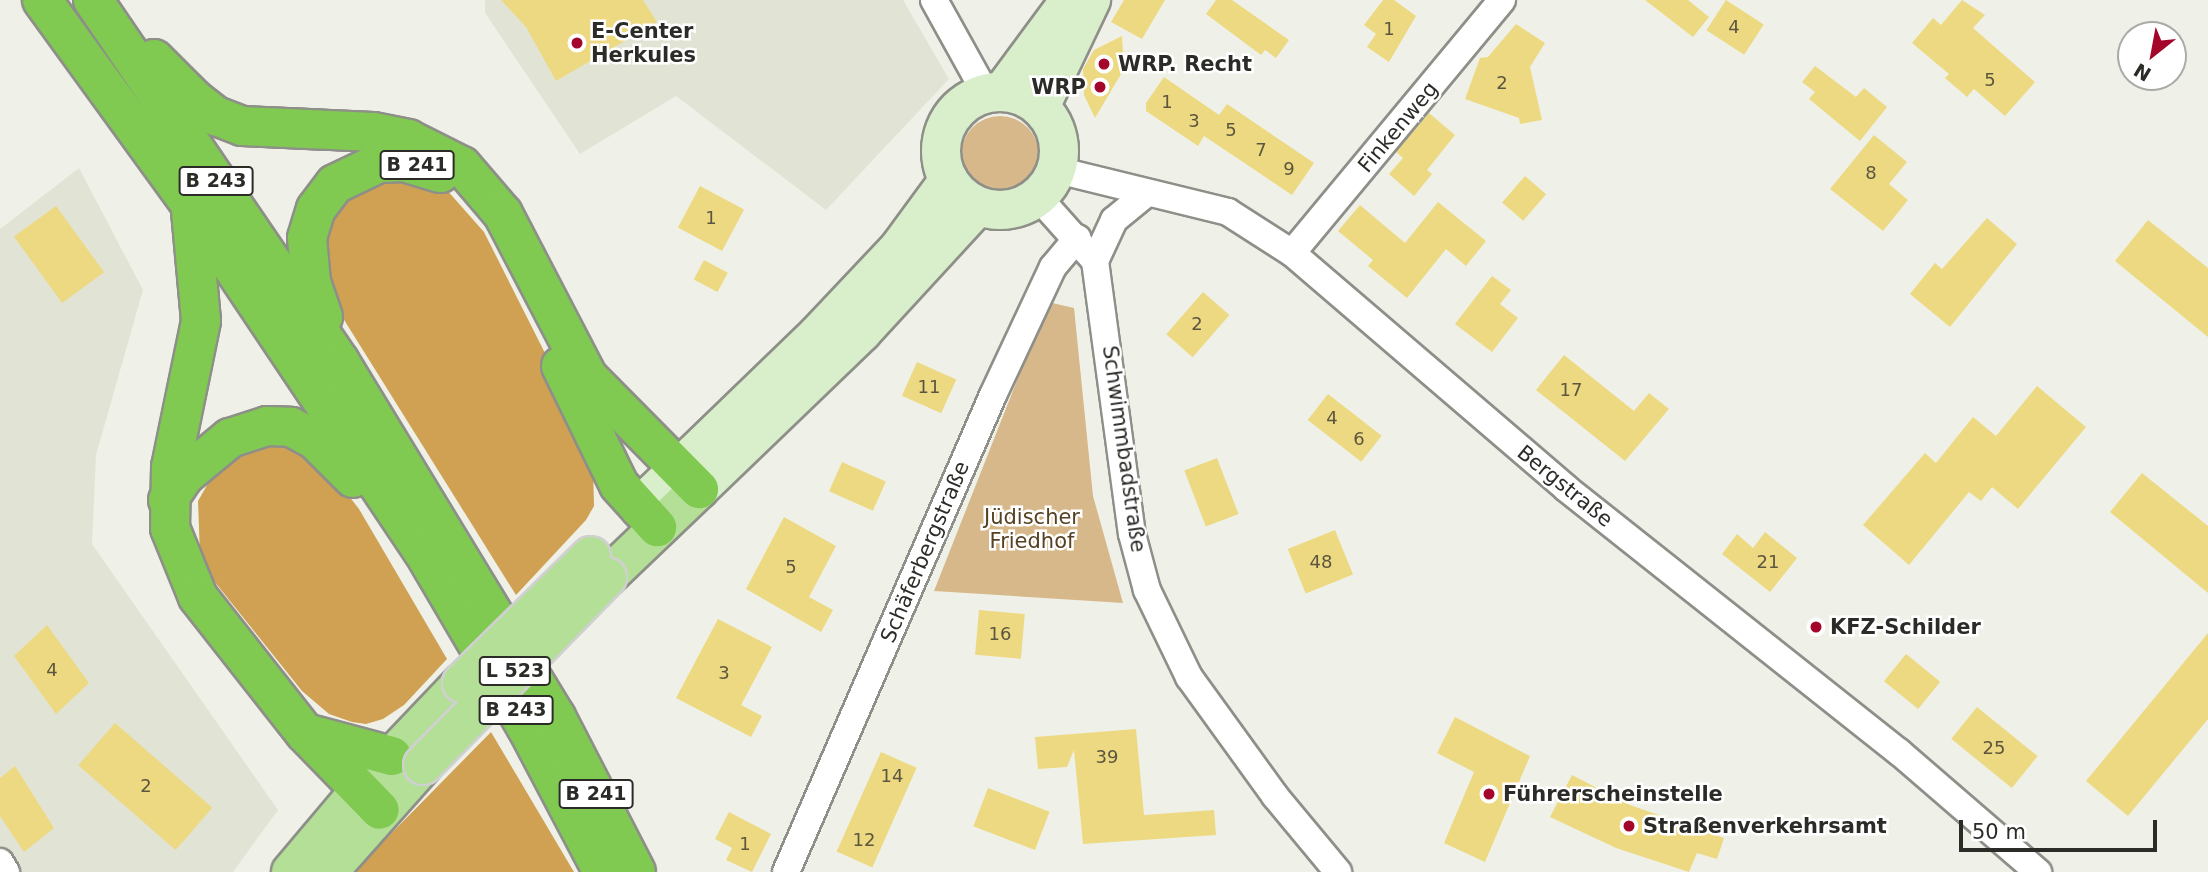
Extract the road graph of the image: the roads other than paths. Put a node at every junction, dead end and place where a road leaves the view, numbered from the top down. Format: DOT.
graph roads {
  1 [pos="42,0"];
  2 [pos="94,0"];
  3 [pos="934,0"];
  4 [pos="1069,0"];
  5 [pos="1091,0"];
  6 [pos="1502,0"];
  7 [pos="994,93"];
  8 [pos="1040,107"];
  9 [pos="949,180"];
  10 [pos="1047,183"];
  11 [pos="1147,193"];
  12 [pos="191,205"];
  13 [pos="978,206"];
  14 [pos="1077,238"];
  15 [pos="1292,253"];
  16 [pos="1094,261"];
  17 [pos="340,362"];
  18 [pos="690,478"];
  19 [pos="167,500"];
  20 [pos="648,517"];
  21 [pos="423,551"];
  22 [pos="305,733"];
  23 [pos="407,753"];
  24 [pos="370,800"];
  25 [pos="0,862"];
  26 [pos="6,872"];
  27 [pos="291,872"];
  28 [pos="328,872"];
  29 [pos="603,872"];
  30 [pos="636,872"];
  31 [pos="786,872"];
  32 [pos="1338,872"];
  33 [pos="2038,872"];
  1 -- 12 [label="highway, B 243"];
  2 -- 17 [label="highway, B 243"];
  2 -- 18 [label="highway"];
  3 -- 7 [label="street"];
  4 -- 7 [label="main road"];
  5 -- 8 [label="main road"];
  6 -- 15 [label="street, Finkenweg"];
  7 -- 8 [label="main road"];
  7 -- 9 [label="main road"];
  8 -- 10 [label="main road"];
  9 -- 13 [label="main road"];
  9 -- 18 [label="main road"];
  10 -- 11 [label="street, Bergstraße"];
  10 -- 13 [label="main road"];
  10 -- 14 [label="street, Schwimmbadstraße"];
  11 -- 15 [label="street, Bergstraße"];
  11 -- 16 [label="street"];
  12 -- 19 [label="highway"];
  12 -- 21 [label="highway, B 243"];
  13 -- 18 [label="main road"];
  14 -- 16 [label="street, Schwimmbadstraße"];
  14 -- 31 [label="street, Schäferbergstraße"];
  15 -- 33 [label="street, Bergstraße"];
  16 -- 32 [label="street, Schwimmbadstraße"];
  17 -- 20 [label="highway, B 241"];
  17 -- 30 [label="highway, B 241"];
  18 -- 20 [label="main road"];
  19 -- 21 [label="highway"];
  19 -- 22 [label="highway"];
  20 -- 23 [label="main road, bridge"];
  21 -- 29 [label="highway, B 243"];
  22 -- 23 [label="highway"];
  22 -- 24 [label="highway"];
  23 -- 24 [label="main road"];
  24 -- 27 [label="main road"];
  24 -- 28 [label="main road"];
  25 -- 26 [label="street"];
}
